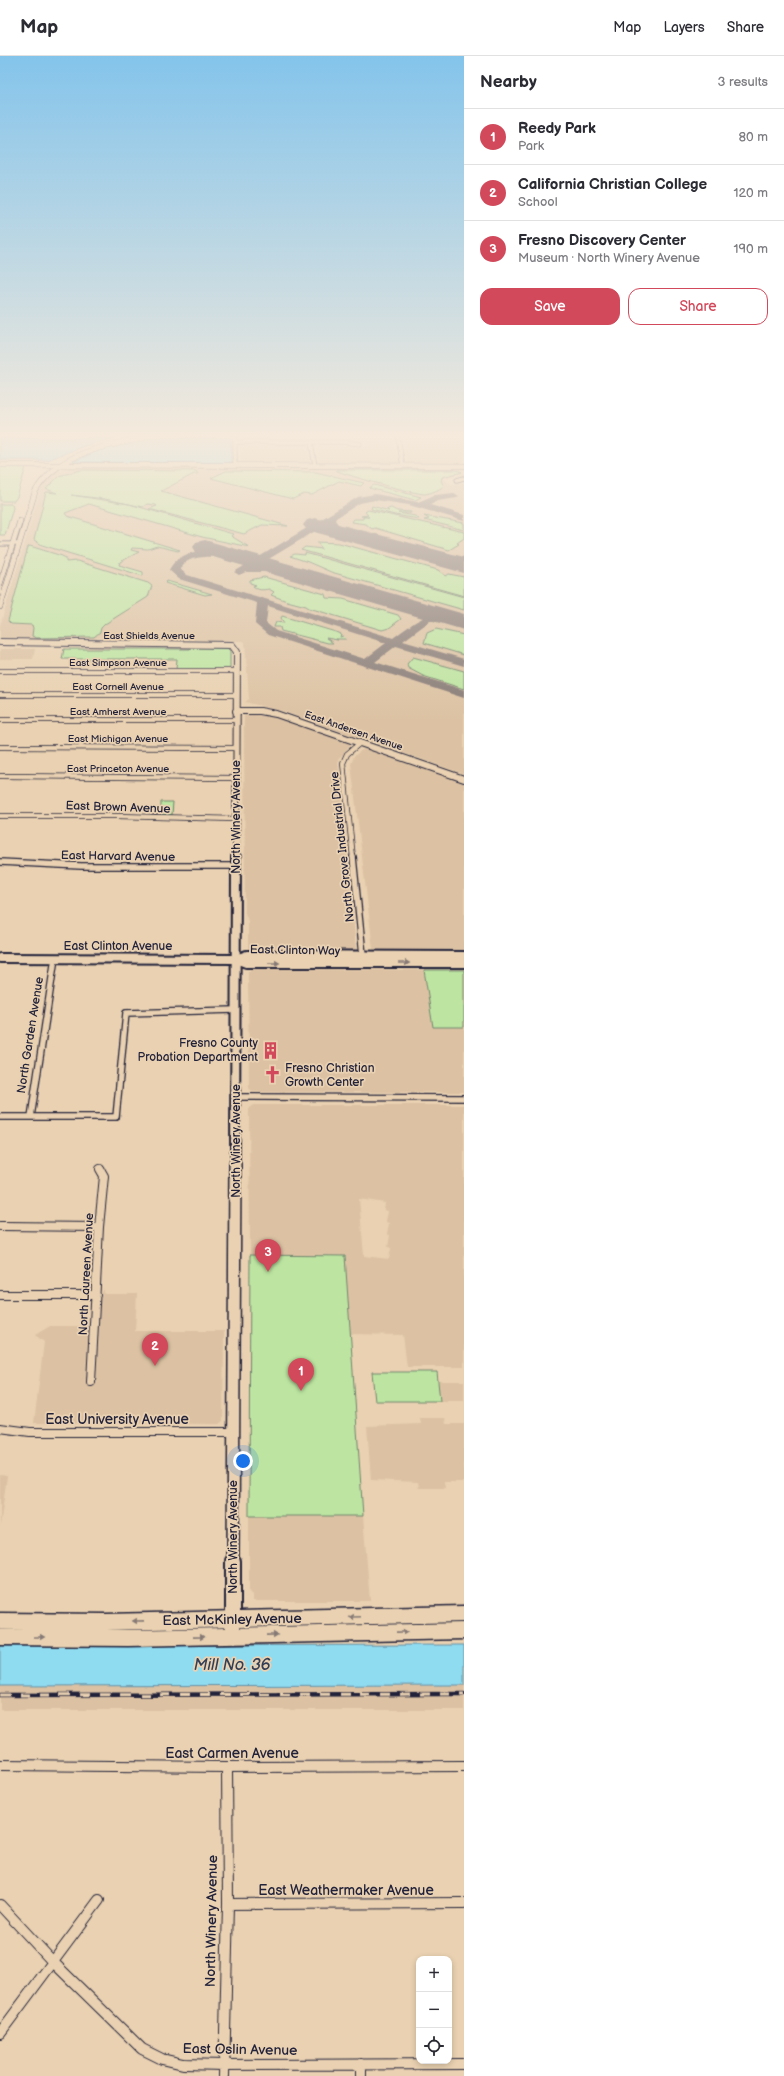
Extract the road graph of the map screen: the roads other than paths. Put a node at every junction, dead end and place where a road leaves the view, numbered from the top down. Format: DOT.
graph roads {
  1 [pos="17,532"];
  2 [pos="23,532"];
  3 [pos="0,544"];
  4 [pos="13,544"];
  5 [pos="19,544"];
  6 [pos="0,584"];
  7 [pos="3,591"];
  8 [pos="0,608"];
  9 [pos="0,642"];
  10 [pos="63,644"];
  11 [pos="0,646"];
  12 [pos="234,646"];
  13 [pos="0,670"];
  14 [pos="236,671"];
  15 [pos="0,695"];
  16 [pos="236,695"];
  17 [pos="236,711"];
  18 [pos="0,720"];
  19 [pos="236,720"];
  20 [pos="360,743"];
  21 [pos="0,747"];
  22 [pos="236,748"];
  23 [pos="0,776"];
  24 [pos="236,778"];
  25 [pos="464,779"];
  26 [pos="0,816"];
  27 [pos="236,819"];
  28 [pos="0,862"];
  29 [pos="236,866"];
  30 [pos="363,956"];
  31 [pos="464,956"];
  32 [pos="0,958"];
  33 [pos="55,958"];
  34 [pos="236,958"];
  35 [pos="464,963"];
  36 [pos="235,1010"];
  37 [pos="235,1097"];
  38 [pos="464,1098"];
  39 [pos="0,1116"];
  40 [pos="31,1117"];
  41 [pos="100,1169"];
  42 [pos="0,1226"];
  43 [pos="99,1227"];
  44 [pos="0,1295"];
  45 [pos="96,1295"];
  46 [pos="91,1382"];
  47 [pos="0,1428"];
  48 [pos="234,1432"];
  49 [pos="464,1614"];
  50 [pos="233,1620"];
  51 [pos="0,1621"];
  52 [pos="464,1626"];
  53 [pos="441,1631"];
  54 [pos="464,1631"];
  55 [pos="233,1636"];
  56 [pos="0,1637"];
  57 [pos="0,1765"];
  58 [pos="464,1766"];
  59 [pos="227,1767"];
  60 [pos="99,1900"];
  61 [pos="464,1903"];
  62 [pos="228,1904"];
  63 [pos="0,1905"];
  64 [pos="53,1962"];
  65 [pos="0,2033"];
  66 [pos="361,2064"];
  67 [pos="464,2064"];
  68 [pos="224,2065"];
  69 [pos="224,2076"];
  70 [pos="361,2076"];
  1 -- 4 [label="street"];
  2 -- 5 [label="street"];
  3 -- 4 [label="street"];
  4 -- 5 [label="street"];
  4 -- 6 [label="street"];
  5 -- 7 [label="street"];
  7 -- 8 [label="street"];
  9 -- 10 [label="street, East Shields Avenue"];
  10 -- 11 [label="street, East Shields Avenue"];
  10 -- 12 [label="street, East Shields Avenue"];
  12 -- 14 [label="street, North Winery Avenue"];
  13 -- 14 [label="street, East Simpson Avenue"];
  14 -- 16 [label="street, North Winery Avenue"];
  15 -- 16 [label="street, East Cornell Avenue"];
  16 -- 17 [label="street, North Winery Avenue"];
  17 -- 19 [label="street, North Winery Avenue"];
  17 -- 20 [label="street, East Andersen Avenue"];
  18 -- 19 [label="street, East Amherst Avenue"];
  19 -- 22 [label="street, North Winery Avenue"];
  20 -- 25 [label="street, East Andersen Avenue"];
  20 -- 30 [label="street, North Grove Industrial Drive"];
  21 -- 22 [label="street, East Michigan Avenue"];
  22 -- 24 [label="street, North Winery Avenue"];
  23 -- 24 [label="street, East Princeton Avenue"];
  24 -- 27 [label="street, North Winery Avenue"];
  26 -- 27 [label="street, East Brown Avenue"];
  27 -- 29 [label="street, North Winery Avenue"];
  28 -- 29 [label="street, East Harvard Avenue"];
  29 -- 34 [label="street, North Winery Avenue"];
  30 -- 31 [label="street, East Clinton Way"];
  30 -- 34 [label="street, East Clinton Way"];
  32 -- 33 [label="street, East Clinton Avenue"];
  33 -- 34 [label="street, East Clinton Avenue"];
  33 -- 40 [label="street, North Garden Avenue"];
  34 -- 35 [label="street, East Clinton Way, one-way"];
  34 -- 36 [label="street, North Winery Avenue"];
  36 -- 37 [label="street, North Winery Avenue"];
  36 -- 40 [label="street"];
  37 -- 38 [label="street"];
  37 -- 48 [label="street, North Winery Avenue"];
  39 -- 40 [label="street"];
  41 -- 43 [label="street, North Laureen Avenue"];
  42 -- 43 [label="street"];
  43 -- 45 [label="street, North Laureen Avenue"];
  44 -- 45 [label="street"];
  45 -- 46 [label="street, North Laureen Avenue"];
  47 -- 48 [label="street, East University Avenue"];
  48 -- 50 [label="street, North Winery Avenue"];
  49 -- 50 [label="main road, East McKinley Avenue, one-way"];
  50 -- 51 [label="main road, East McKinley Avenue, one-way"];
  50 -- 55 [label="street, North Winery Avenue"];
  52 -- 53 [label="main road"];
  53 -- 54 [label="main road, East McKinley Avenue"];
  55 -- 53 [label="main road, East McKinley Avenue, one-way"];
  56 -- 55 [label="main road, East McKinley Avenue, one-way"];
  57 -- 59 [label="street, East Carmen Avenue"];
  58 -- 59 [label="street, East Carmen Avenue"];
  59 -- 62 [label="street, North Winery Avenue"];
  60 -- 64 [label="street"];
  61 -- 62 [label="street, East Weathermaker Avenue"];
  62 -- 68 [label="street, North Winery Avenue"];
  63 -- 64 [label="street, East Oslin Avenue"];
  64 -- 65 [label="street"];
  64 -- 68 [label="street, East Oslin Avenue"];
  66 -- 67 [label="street, East Oslin Avenue"];
  66 -- 68 [label="street, East Oslin Avenue"];
  66 -- 70 [label="street"];
  68 -- 69 [label="street, North Winery Avenue"];
}
